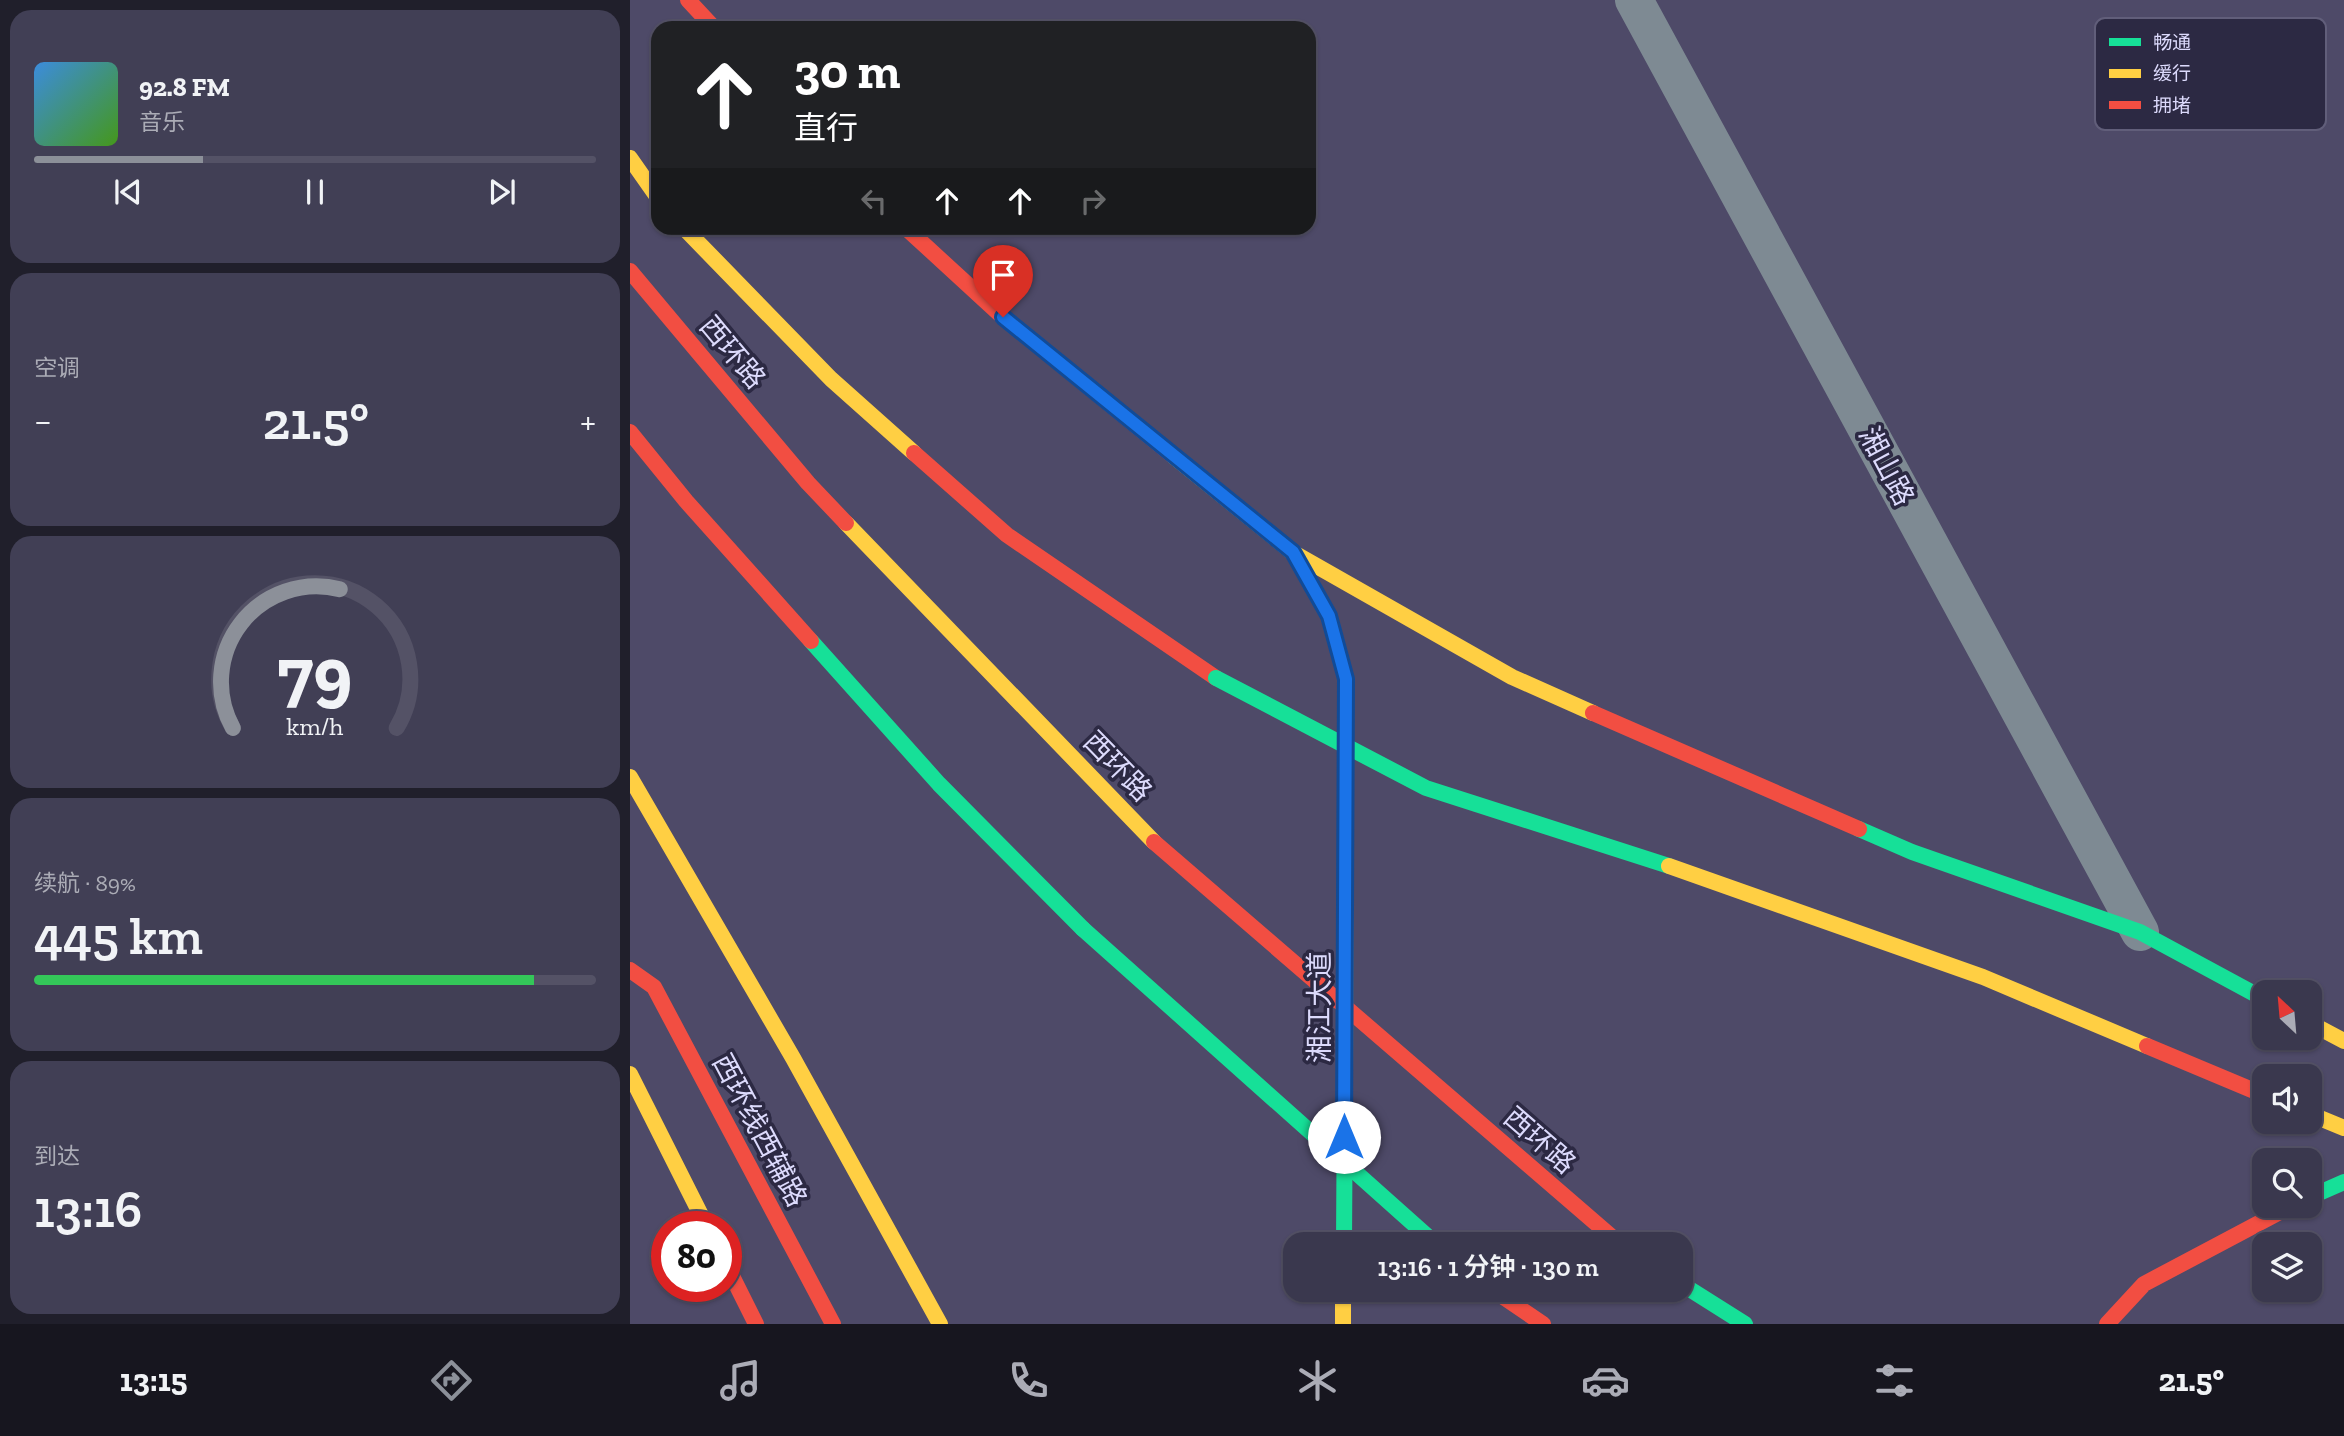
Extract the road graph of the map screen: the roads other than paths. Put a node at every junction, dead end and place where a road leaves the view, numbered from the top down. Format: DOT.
graph roads {
  1 [pos="688,0"];
  2 [pos="1634,0"];
  3 [pos="708,21"];
  4 [pos="630,158"];
  5 [pos="651,188"];
  6 [pos="691,235"];
  7 [pos="914,235"];
  8 [pos="630,271"];
  9 [pos="630,432"];
  10 [pos="1293,552"];
  11 [pos="630,777"];
  12 [pos="2140,932"];
  13 [pos="630,970"];
  14 [pos="2252,993"];
  15 [pos="2322,1029"];
  16 [pos="2344,1041"];
  17 [pos="630,1074"];
  18 [pos="2252,1090"];
  19 [pos="2322,1119"];
  20 [pos="2344,1128"];
  21 [pos="2344,1182"];
  22 [pos="2322,1192"];
  23 [pos="700,1211"];
  24 [pos="2268,1218"];
  25 [pos="1344,1232"];
  26 [pos="1423,1232"];
  27 [pos="1606,1232"];
  28 [pos="1693,1291"];
  29 [pos="742,1296"];
  30 [pos="1343,1302"];
  31 [pos="1511,1302"];
  32 [pos="756,1324"];
  33 [pos="833,1324"];
  34 [pos="940,1324"];
  35 [pos="1343,1324"];
  36 [pos="1543,1324"];
  37 [pos="1745,1324"];
  38 [pos="2107,1324"];
  1 -- 3 [label="main road"];
  2 -- 12 [label="street, 湘山路"];
  4 -- 5 [label="main road"];
  6 -- 18 [label="main road, bridge"];
  7 -- 10 [label="main road"];
  8 -- 27 [label="main road, 西环路, bridge"];
  9 -- 26 [label="main road, bridge"];
  10 -- 12 [label="main road"];
  10 -- 25 [label="main road, 湘江大道, bridge"];
  11 -- 34 [label="main road"];
  12 -- 14 [label="main road"];
  13 -- 33 [label="main road, 西环线西辅路"];
  15 -- 16 [label="main road"];
  17 -- 23 [label="main road"];
  19 -- 20 [label="main road"];
  21 -- 22 [label="main road"];
  24 -- 38 [label="main road"];
  28 -- 37 [label="main road"];
  29 -- 32 [label="main road"];
  30 -- 35 [label="main road"];
  31 -- 36 [label="main road"];
}
